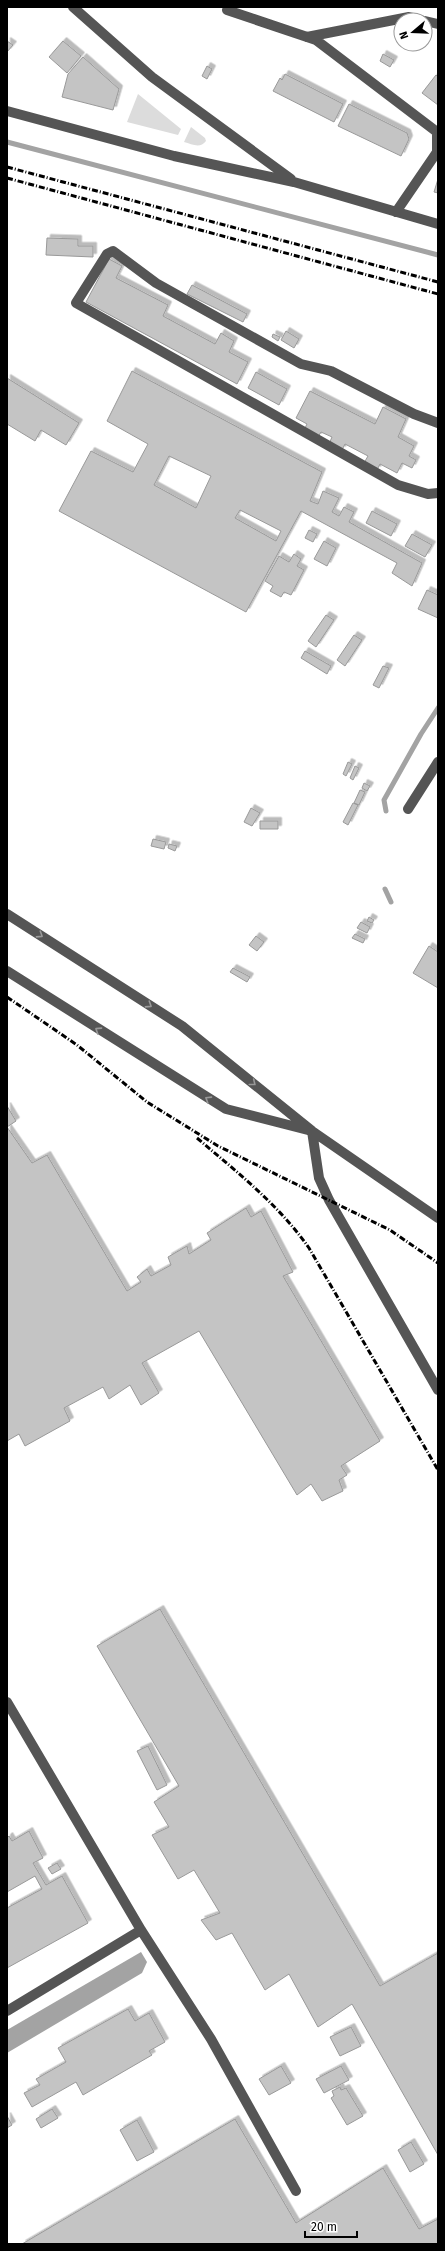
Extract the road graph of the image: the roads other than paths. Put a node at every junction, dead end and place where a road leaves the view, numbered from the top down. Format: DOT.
graph roads {
  1 [pos="73,7"];
  2 [pos="227,10"];
  3 [pos="393,20"];
  4 [pos="306,37"];
  5 [pos="7,111"];
  6 [pos="294,182"];
  7 [pos="396,212"];
  8 [pos="438,224"];
  9 [pos="438,423"];
  10 [pos="438,493"];
  11 [pos="438,762"];
  12 [pos="408,809"];
  13 [pos="7,914"];
  14 [pos="7,971"];
  15 [pos="312,1131"];
  16 [pos="438,1218"];
  17 [pos="438,1390"];
  18 [pos="7,1702"];
  19 [pos="141,1930"];
  20 [pos="7,2011"];
  21 [pos="296,2191"];
  1 -- 6 [label="street"];
  2 -- 4 [label="street"];
  3 -- 4 [label="street"];
  4 -- 7 [label="street"];
  5 -- 6 [label="street"];
  6 -- 7 [label="street"];
  7 -- 8 [label="street"];
  9 -- 10 [label="street"];
  11 -- 12 [label="street"];
  13 -- 15 [label="street, one-way"];
  15 -- 14 [label="street, one-way"];
  15 -- 16 [label="street"];
  15 -- 17 [label="street"];
  18 -- 19 [label="street"];
  19 -- 20 [label="street"];
  19 -- 21 [label="street"];
}
